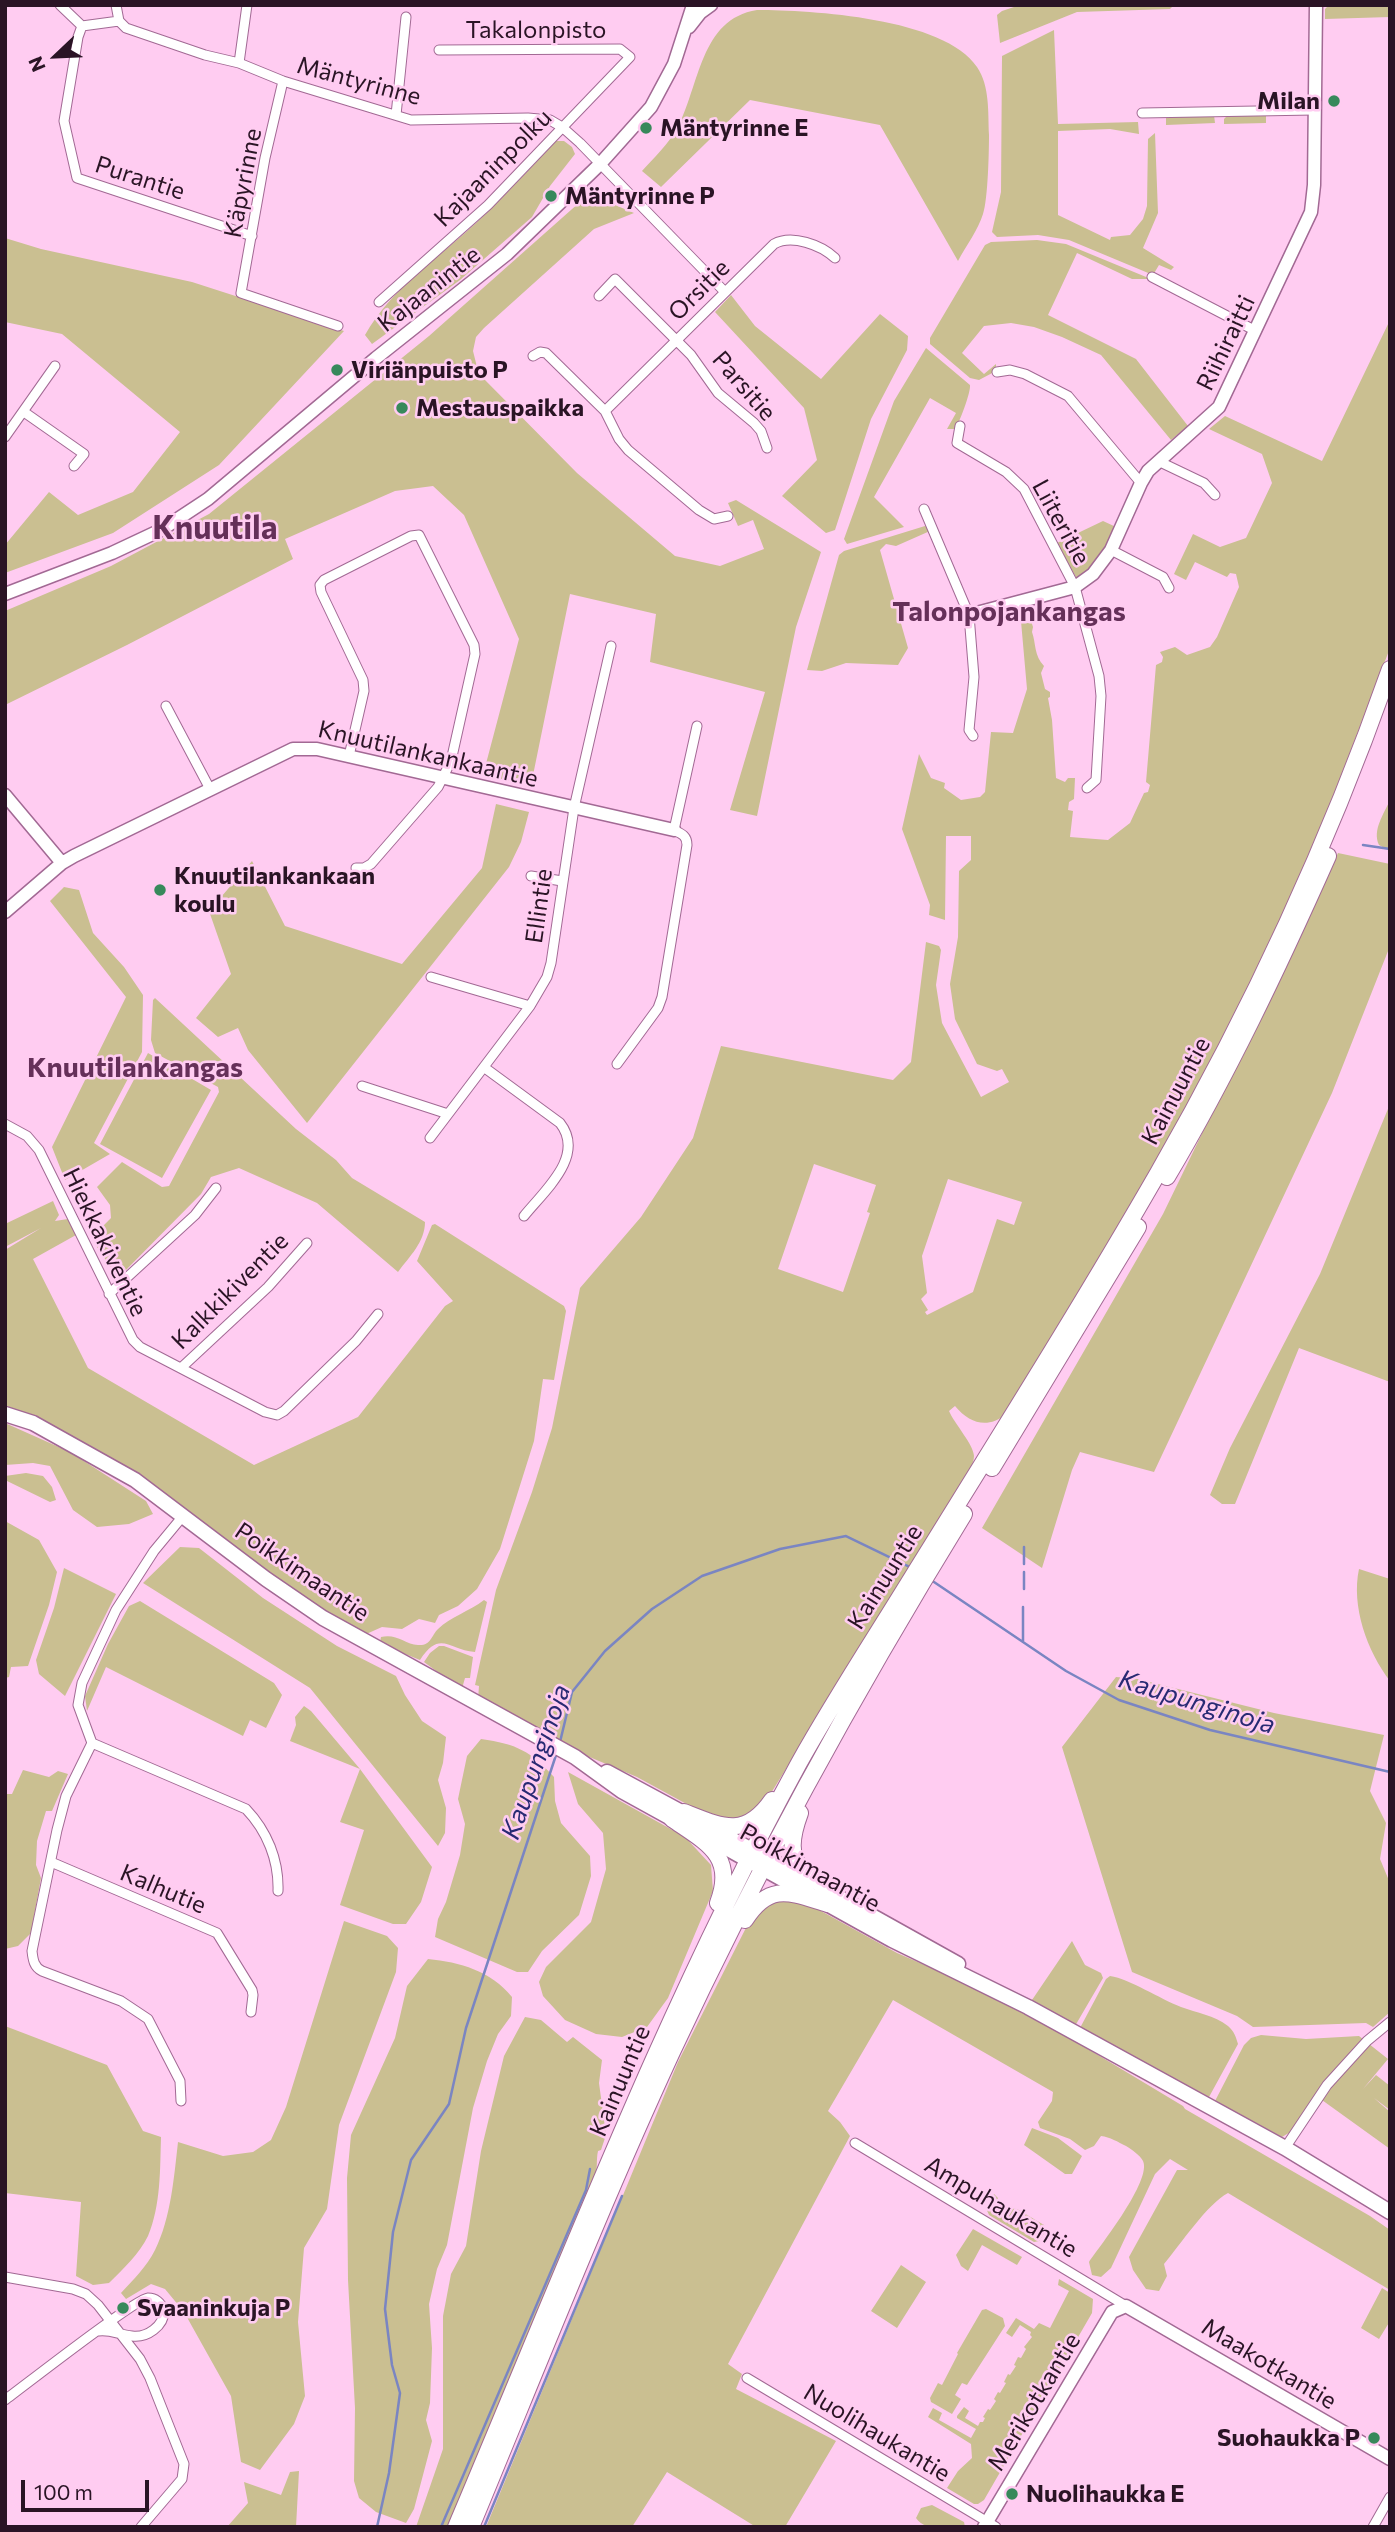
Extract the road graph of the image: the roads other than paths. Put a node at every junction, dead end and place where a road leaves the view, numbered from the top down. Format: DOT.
graph roads {
  1 [pos="61,5"];
  2 [pos="116,5"];
  3 [pos="247,5"];
  4 [pos="693,5"];
  5 [pos="711,5"];
  6 [pos="1316,5"];
  7 [pos="406,17"];
  8 [pos="119,21"];
  9 [pos="82,26"];
  10 [pos="681,43"];
  11 [pos="439,50"];
  12 [pos="630,57"];
  13 [pos="239,63"];
  14 [pos="283,81"];
  15 [pos="1314,110"];
  16 [pos="1142,113"];
  17 [pos="396,115"];
  18 [pos="562,127"];
  19 [pos="600,164"];
  20 [pos="252,236"];
  21 [pos="835,258"];
  22 [pos="1152,277"];
  23 [pos="724,291"];
  24 [pos="599,296"];
  25 [pos="379,302"];
  26 [pos="338,326"];
  27 [pos="1256,331"];
  28 [pos="677,340"];
  29 [pos="533,356"];
  30 [pos="55,366"];
  31 [pos="998,372"];
  32 [pos="605,411"];
  33 [pos="24,412"];
  34 [pos="960,426"];
  35 [pos="5,437"];
  36 [pos="767,448"];
  37 [pos="1158,461"];
  38 [pos="74,466"];
  39 [pos="1141,483"];
  40 [pos="1215,495"];
  41 [pos="924,509"];
  42 [pos="728,516"];
  43 [pos="1111,550"];
  44 [pos="1074,587"];
  45 [pos="1169,588"];
  46 [pos="5,594"];
  47 [pos="969,615"];
  48 [pos="611,646"];
  49 [pos="1390,669"];
  50 [pos="1390,701"];
  51 [pos="166,706"];
  52 [pos="697,726"];
  53 [pos="973,736"];
  54 [pos="349,756"];
  55 [pos="443,778"];
  56 [pos="1087,788"];
  57 [pos="210,789"];
  58 [pos="5,795"];
  59 [pos="574,808"];
  60 [pos="674,830"];
  61 [pos="62,863"];
  62 [pos="356,868"];
  63 [pos="531,876"];
  64 [pos="562,881"];
  65 [pos="5,912"];
  66 [pos="431,977"];
  67 [pos="530,1006"];
  68 [pos="617,1064"];
  69 [pos="485,1068"];
  70 [pos="362,1086"];
  71 [pos="448,1114"];
  72 [pos="5,1124"];
  73 [pos="430,1138"];
  74 [pos="216,1188"];
  75 [pos="524,1216"];
  76 [pos="307,1243"];
  77 [pos="110,1294"];
  78 [pos="378,1314"];
  79 [pos="181,1368"];
  80 [pos="5,1414"];
  81 [pos="183,1516"];
  82 [pos="926,1566"];
  83 [pos="92,1743"];
  84 [pos="817,1749"];
  85 [pos="678,1815"];
  86 [pos="758,1859"];
  87 [pos="51,1862"];
  88 [pos="278,1891"];
  89 [pos="833,1900"];
  90 [pos="702,1954"];
  91 [pos="705,1984"];
  92 [pos="251,2012"];
  93 [pos="1390,2022"];
  94 [pos="181,2101"];
  95 [pos="855,2143"];
  96 [pos="1285,2148"];
  97 [pos="1390,2212"];
  98 [pos="5,2277"];
  99 [pos="1126,2306"];
  100 [pos="111,2321"];
  101 [pos="98,2331"];
  102 [pos="120,2333"];
  103 [pos="747,2378"];
  104 [pos="5,2400"];
  105 [pos="1390,2459"];
  106 [pos="1390,2497"];
  107 [pos="989,2525"];
  108 [pos="141,2527"];
  109 [pos="456,2527"];
  110 [pos="471,2527"];
  111 [pos="1373,2527"];
  1 -- 9 [label="street"];
  2 -- 8 [label="street"];
  3 -- 13 [label="street"];
  4 -- 10 [label="street, Kajaanintie"];
  5 -- 10 [label="street, Kajaanintie"];
  6 -- 15 [label="street, Riihiraitti"];
  7 -- 17 [label="street"];
  8 -- 9 [label="street"];
  8 -- 13 [label="street, Mäntyrinne"];
  9 -- 20 [label="street, Purantie"];
  10 -- 19 [label="street, Kajaanintie"];
  11 -- 12 [label="street, Takalonpisto"];
  12 -- 18 [label="street, Kajaaninpolku"];
  13 -- 14 [label="street, Mäntyrinne"];
  14 -- 17 [label="street, Mäntyrinne"];
  14 -- 20 [label="street, Käpyrinne"];
  15 -- 16 [label="street"];
  15 -- 27 [label="street, Riihiraitti"];
  17 -- 18 [label="street, Mäntyrinne"];
  18 -- 19 [label="street, Mäntyrinne"];
  18 -- 25 [label="street, Kajaaninpolku"];
  19 -- 23 [label="street, Mäntyrinne"];
  19 -- 46 [label="street, Kajaanintie"];
  20 -- 26 [label="street, Käpyrinne"];
  21 -- 23 [label="street, Orsitie"];
  22 -- 27 [label="street"];
  23 -- 28 [label="street, Orsitie"];
  24 -- 28 [label="street, Parsitie"];
  27 -- 37 [label="street, Riihiraitti"];
  28 -- 32 [label="street, Orsitie"];
  28 -- 36 [label="street, Parsitie"];
  29 -- 32 [label="street"];
  30 -- 33 [label="street"];
  31 -- 39 [label="street"];
  32 -- 42 [label="street"];
  33 -- 35 [label="street"];
  33 -- 38 [label="street"];
  34 -- 44 [label="street, Liiteritie"];
  37 -- 39 [label="street, Riihiraitti"];
  37 -- 40 [label="street"];
  39 -- 43 [label="street, Riihiraitti"];
  41 -- 47 [label="street"];
  43 -- 44 [label="street, Riihiraitti"];
  43 -- 45 [label="street"];
  44 -- 47 [label="street, Riihiraitti"];
  44 -- 56 [label="street, Liiteritie"];
  47 -- 53 [label="street"];
  48 -- 59 [label="street, Ellintie"];
  49 -- 82 [label="highway, Kainuuntie"];
  50 -- 82 [label="highway, Kainuuntie"];
  51 -- 57 [label="street"];
  52 -- 60 [label="street"];
  54 -- 55 [label="street, Knuutilankankaantie"];
  54 -- 55 [label="street"];
  54 -- 57 [label="street, Knuutilankankaantie"];
  55 -- 59 [label="street, Knuutilankankaantie"];
  55 -- 62 [label="street"];
  57 -- 61 [label="street, Knuutilankankaantie"];
  58 -- 61 [label="street"];
  59 -- 60 [label="street, Knuutilankankaantie"];
  59 -- 64 [label="street, Ellintie"];
  60 -- 68 [label="street"];
  61 -- 65 [label="street, Knuutilankankaantie"];
  63 -- 64 [label="street"];
  64 -- 67 [label="street, Ellintie"];
  66 -- 67 [label="street"];
  67 -- 69 [label="street, Ellintie"];
  69 -- 71 [label="street, Ellintie"];
  69 -- 75 [label="street"];
  70 -- 71 [label="street"];
  71 -- 73 [label="street, Ellintie"];
  72 -- 77 [label="street, Hiekkakiventie"];
  74 -- 77 [label="street"];
  76 -- 79 [label="street, Kalkkikiventie"];
  77 -- 79 [label="street, Hiekkakiventie"];
  78 -- 79 [label="street, Hiekkakiventie"];
  80 -- 81 [label="main road, Poikkimaantie"];
  81 -- 83 [label="street"];
  81 -- 85 [label="main road, Poikkimaantie"];
  82 -- 84 [label="highway, Kainuuntie"];
  83 -- 87 [label="street"];
  83 -- 88 [label="street"];
  84 -- 85 [label="highway"];
  84 -- 86 [label="highway, Kainuuntie"];
  84 -- 89 [label="highway"];
  85 -- 86 [label="main road, Poikkimaantie"];
  85 -- 90 [label="highway"];
  86 -- 89 [label="main road, Poikkimaantie"];
  86 -- 90 [label="highway, Kainuuntie"];
  86 -- 91 [label="highway, Kainuuntie"];
  87 -- 92 [label="street, Kalhutie"];
  87 -- 94 [label="street"];
  89 -- 91 [label="highway"];
  89 -- 96 [label="main road, Poikkimaantie"];
  90 -- 109 [label="highway, Kainuuntie"];
  91 -- 110 [label="highway, Kainuuntie"];
  93 -- 96 [label="street"];
  95 -- 99 [label="street, Ampuhaukantie"];
  96 -- 97 [label="main road, Poikkimaantie"];
  98 -- 100 [label="street"];
  99 -- 105 [label="street, Maakotkantie"];
  99 -- 107 [label="street, Merikotkantie"];
  100 -- 101 [label="street"];
  100 -- 102 [label="street"];
  100 -- 102 [label="street"];
  101 -- 102 [label="street"];
  101 -- 104 [label="street"];
  102 -- 108 [label="street"];
  103 -- 107 [label="street, Nuolihaukantie"];
  106 -- 111 [label="street"];
}
